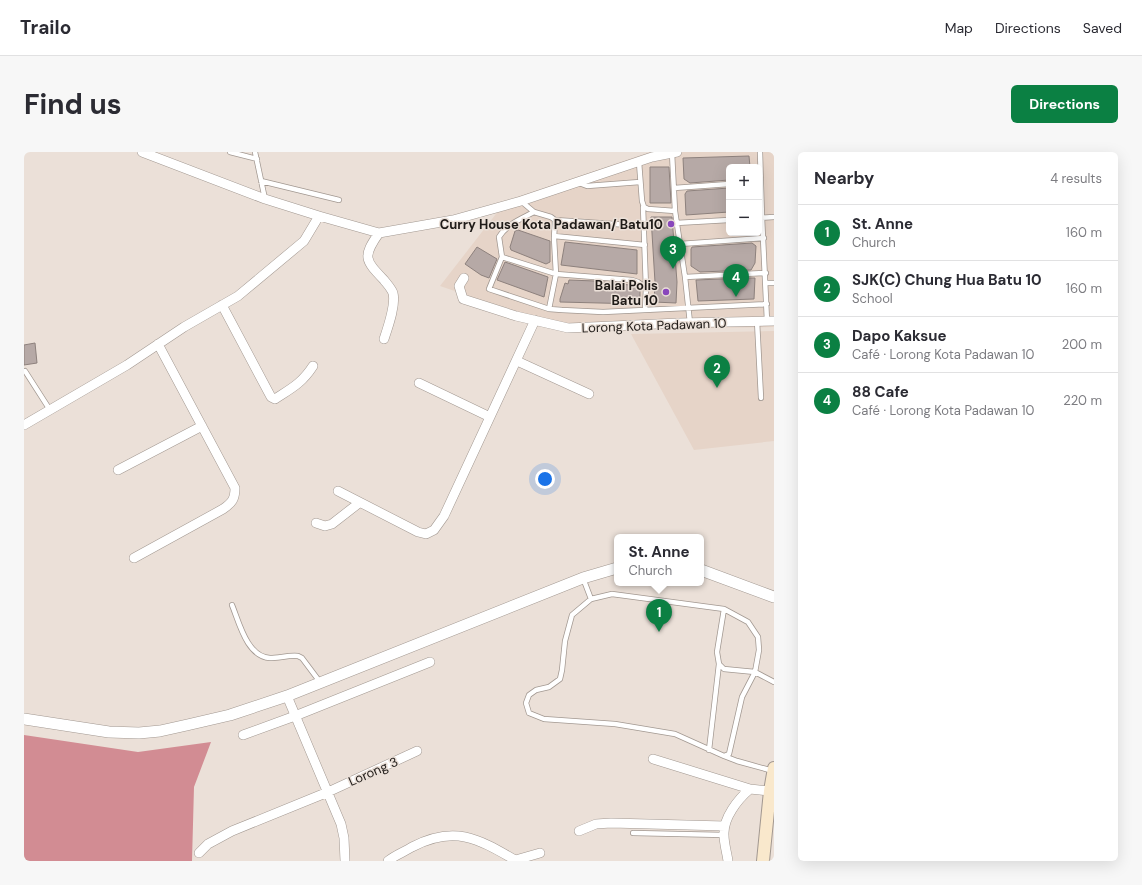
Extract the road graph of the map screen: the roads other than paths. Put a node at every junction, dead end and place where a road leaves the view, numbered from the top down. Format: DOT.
graph roads {
  1 [pos="142,152"];
  2 [pos="230,152"];
  3 [pos="255,152"];
  4 [pos="674,152"];
  5 [pos="760,152"];
  6 [pos="660,154"];
  7 [pos="256,159"];
  8 [pos="639,162"];
  9 [pos="760,164"];
  10 [pos="261,181"];
  11 [pos="576,182"];
  12 [pos="640,182"];
  13 [pos="726,184"];
  14 [pos="674,188"];
  15 [pos="265,199"];
  16 [pos="338,200"];
  17 [pos="520,201"];
  18 [pos="644,207"];
  19 [pos="675,211"];
  20 [pos="534,212"];
  21 [pos="319,216"];
  22 [pos="774,217"];
  23 [pos="762,218"];
  24 [pos="555,220"];
  25 [pos="726,220"];
  26 [pos="676,223"];
  27 [pos="644,226"];
  28 [pos="762,228"];
  29 [pos="379,233"];
  30 [pos="554,236"];
  31 [pos="764,238"];
  32 [pos="680,244"];
  33 [pos="645,245"];
  34 [pos="502,257"];
  35 [pos="766,273"];
  36 [pos="556,274"];
  37 [pos="685,277"];
  38 [pos="464,278"];
  39 [pos="766,283"];
  40 [pos="774,283"];
  41 [pos="646,288"];
  42 [pos="767,304"];
  43 [pos="222,305"];
  44 [pos="688,308"];
  45 [pos="549,309"];
  46 [pos="645,310"];
  47 [pos="535,320"];
  48 [pos="757,321"];
  49 [pos="771,321"];
  50 [pos="690,323"];
  51 [pos="384,339"];
  52 [pos="158,344"];
  53 [pos="517,361"];
  54 [pos="313,366"];
  55 [pos="25,372"];
  56 [pos="419,383"];
  57 [pos="589,394"];
  58 [pos="761,398"];
  59 [pos="50,410"];
  60 [pos="490,417"];
  61 [pos="24,425"];
  62 [pos="202,426"];
  63 [pos="118,470"];
  64 [pos="338,491"];
  65 [pos="359,503"];
  66 [pos="316,524"];
  67 [pos="134,558"];
  68 [pos="614,569"];
  69 [pos="704,571"];
  70 [pos="583,578"];
  71 [pos="774,597"];
  72 [pos="591,599"];
  73 [pos="232,605"];
  74 [pos="724,608"];
  75 [pos="430,662"];
  76 [pos="719,664"];
  77 [pos="755,672"];
  78 [pos="320,682"];
  79 [pos="774,682"];
  80 [pos="287,696"];
  81 [pos="295,716"];
  82 [pos="24,719"];
  83 [pos="243,735"];
  84 [pos="709,750"];
  85 [pos="417,751"];
  86 [pos="724,756"];
  87 [pos="653,759"];
  88 [pos="774,770"];
  89 [pos="750,788"];
  90 [pos="770,791"];
  91 [pos="328,792"];
  92 [pos="724,831"];
  93 [pos="579,832"];
  94 [pos="633,833"];
  95 [pos="540,853"];
  96 [pos="199,854"];
  97 [pos="513,860"];
  98 [pos="345,861"];
  99 [pos="388,861"];
  100 [pos="728,861"];
  101 [pos="763,861"];
  1 -- 15 [label="street"];
  2 -- 7 [label="lane"];
  3 -- 7 [label="lane"];
  4 -- 6 [label="street"];
  4 -- 14 [label="lane"];
  5 -- 9 [label="lane"];
  6 -- 8 [label="street"];
  7 -- 10 [label="lane"];
  8 -- 11 [label="street"];
  8 -- 12 [label="lane"];
  10 -- 15 [label="lane"];
  10 -- 16 [label="lane"];
  11 -- 12 [label="lane"];
  11 -- 17 [label="street"];
  12 -- 18 [label="lane"];
  13 -- 14 [label="lane"];
  14 -- 19 [label="lane"];
  15 -- 21 [label="street"];
  17 -- 20 [label="lane"];
  17 -- 29 [label="street"];
  18 -- 19 [label="lane"];
  18 -- 27 [label="lane"];
  19 -- 26 [label="lane"];
  20 -- 24 [label="lane"];
  20 -- 34 [label="lane"];
  21 -- 29 [label="street"];
  21 -- 43 [label="street"];
  22 -- 23 [label="lane"];
  24 -- 27 [label="lane"];
  24 -- 30 [label="lane"];
  25 -- 26 [label="lane"];
  26 -- 32 [label="lane"];
  27 -- 33 [label="lane"];
  28 -- 31 [label="lane"];
  29 -- 51 [label="street"];
  30 -- 33 [label="lane"];
  30 -- 36 [label="lane"];
  31 -- 32 [label="lane"];
  31 -- 35 [label="lane"];
  32 -- 37 [label="lane"];
  33 -- 41 [label="lane"];
  34 -- 36 [label="lane"];
  34 -- 45 [label="lane"];
  35 -- 37 [label="lane"];
  35 -- 39 [label="lane"];
  36 -- 41 [label="lane"];
  36 -- 45 [label="lane"];
  37 -- 44 [label="lane"];
  38 -- 47 [label="street, Lorong Kota Padawan 10"];
  39 -- 40 [label="lane"];
  39 -- 42 [label="lane"];
  41 -- 46 [label="lane"];
  42 -- 44 [label="lane"];
  42 -- 49 [label="lane"];
  43 -- 52 [label="street"];
  43 -- 54 [label="street"];
  44 -- 46 [label="lane"];
  44 -- 50 [label="lane"];
  45 -- 46 [label="lane"];
  47 -- 50 [label="street, Lorong Kota Padawan 10"];
  47 -- 53 [label="street"];
  48 -- 49 [label="street, Lorong Kota Padawan 10"];
  48 -- 50 [label="street, Lorong Kota Padawan 10"];
  48 -- 58 [label="lane"];
  52 -- 59 [label="street"];
  52 -- 62 [label="street"];
  53 -- 57 [label="street"];
  53 -- 60 [label="street"];
  55 -- 59 [label="lane"];
  56 -- 60 [label="street"];
  59 -- 61 [label="street"];
  60 -- 65 [label="street"];
  62 -- 63 [label="street"];
  62 -- 67 [label="street"];
  64 -- 65 [label="street"];
  65 -- 66 [label="street"];
  68 -- 70 [label="street"];
  69 -- 71 [label="street"];
  70 -- 72 [label="lane"];
  70 -- 78 [label="street"];
  72 -- 74 [label="lane"];
  72 -- 84 [label="lane"];
  73 -- 78 [label="lane"];
  74 -- 76 [label="lane"];
  74 -- 77 [label="lane"];
  75 -- 81 [label="street"];
  76 -- 77 [label="lane"];
  76 -- 84 [label="lane"];
  77 -- 79 [label="lane"];
  77 -- 86 [label="lane"];
  78 -- 80 [label="street"];
  80 -- 81 [label="street"];
  80 -- 82 [label="street"];
  81 -- 83 [label="street"];
  81 -- 91 [label="street"];
  84 -- 86 [label="lane"];
  85 -- 91 [label="street, Lorong 3"];
  86 -- 88 [label="lane"];
  87 -- 89 [label="street"];
  88 -- 90 [label="main road"];
  89 -- 90 [label="street"];
  89 -- 92 [label="street"];
  90 -- 101 [label="main road"];
  91 -- 96 [label="street, Lorong 3"];
  91 -- 98 [label="street"];
  92 -- 93 [label="street"];
  92 -- 94 [label="lane"];
  92 -- 100 [label="street"];
  95 -- 97 [label="street"];
  97 -- 99 [label="street"];
}
